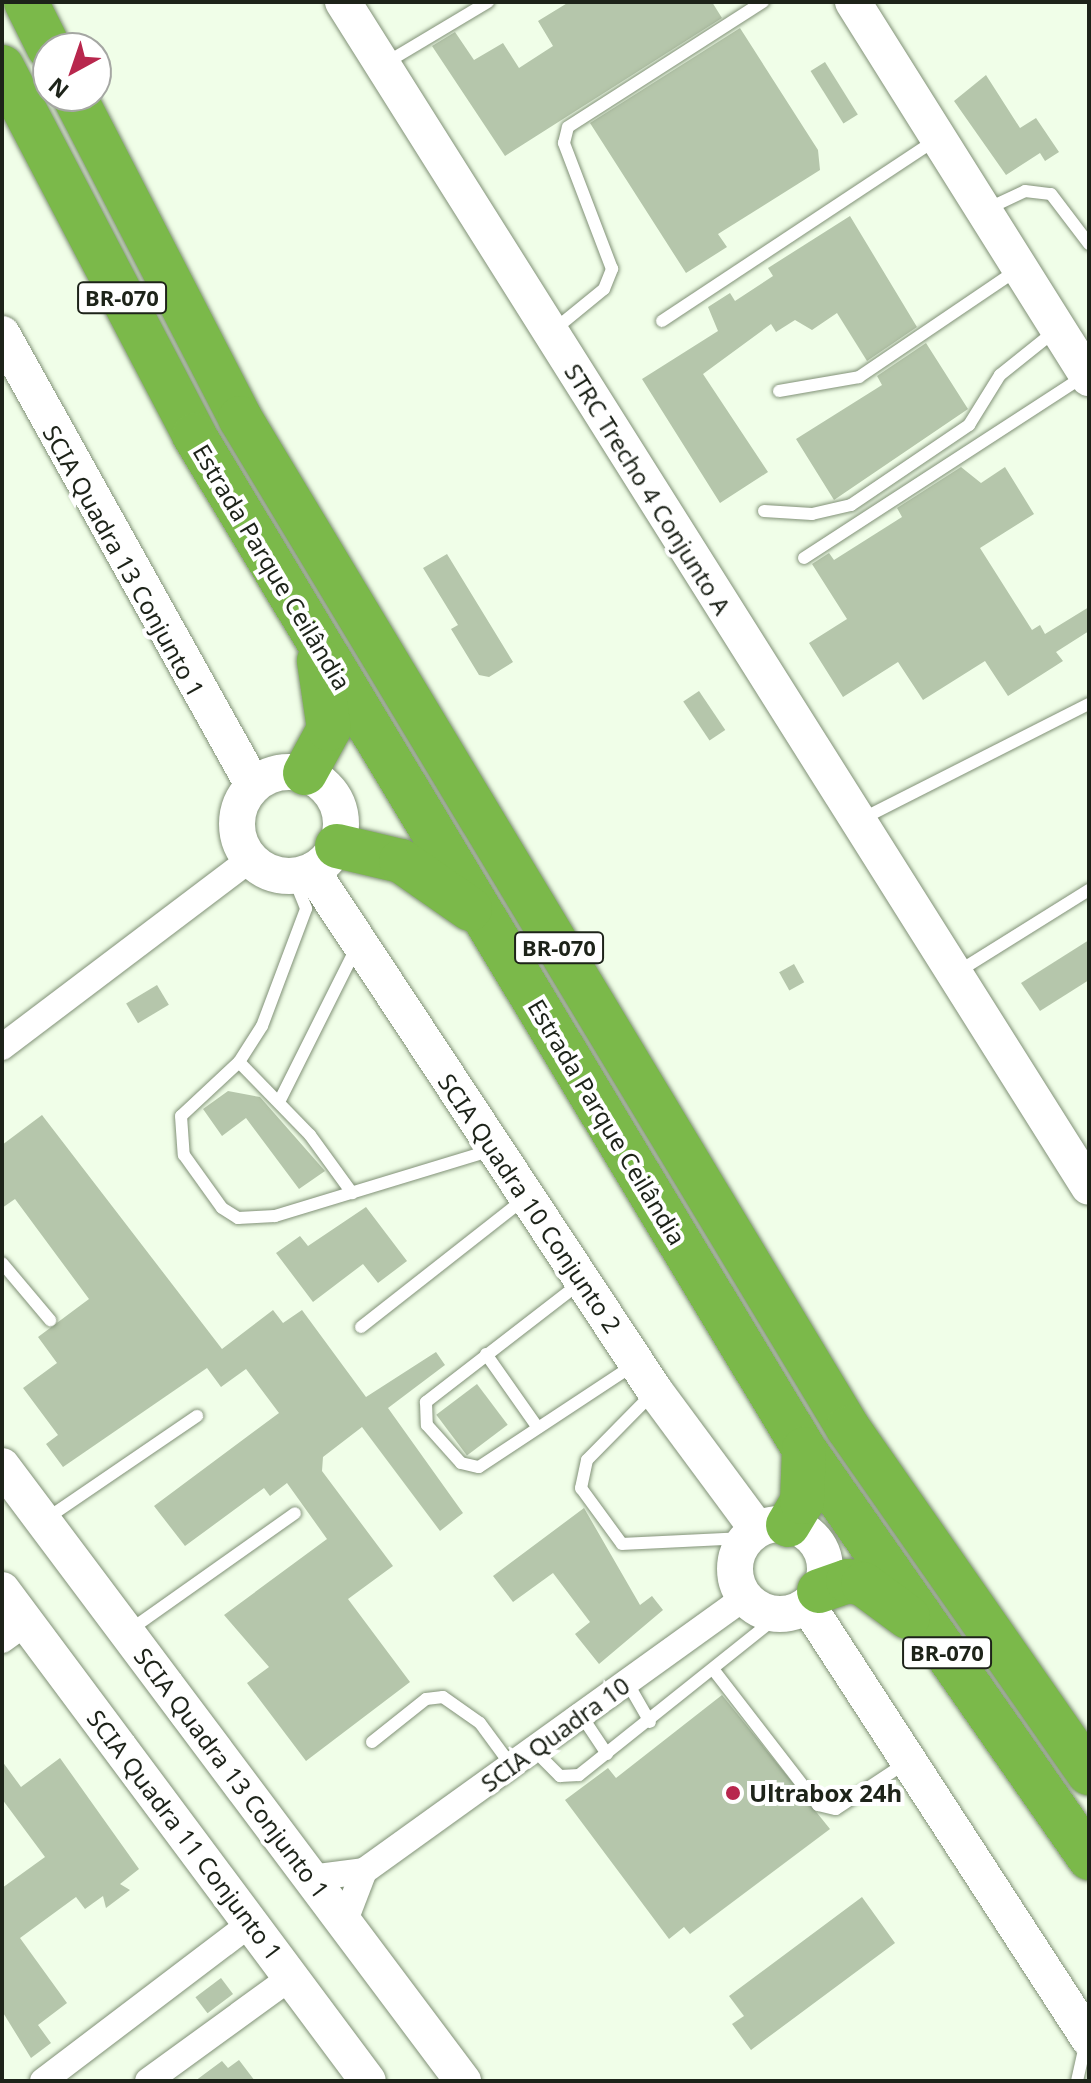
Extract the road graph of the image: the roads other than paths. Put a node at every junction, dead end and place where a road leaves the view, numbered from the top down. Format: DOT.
graph roads {
  1 [pos="26,2"];
  2 [pos="343,2"];
  3 [pos="488,2"];
  4 [pos="763,2"];
  5 [pos="853,2"];
  6 [pos="41,32"];
  7 [pos="382,65"];
  8 [pos="2,67"];
  9 [pos="82,112"];
  10 [pos="937,139"];
  11 [pos="983,211"];
  12 [pos="1089,244"];
  13 [pos="1019,268"];
  14 [pos="662,321"];
  15 [pos="1058,329"];
  16 [pos="550,332"];
  17 [pos="2,334"];
  18 [pos="1088,376"];
  19 [pos="779,391"];
  20 [pos="764,511"];
  21 [pos="804,558"];
  22 [pos="314,636"];
  23 [pos="1089,704"];
  24 [pos="305,773"];
  25 [pos="253,785"];
  26 [pos="857,821"];
  27 [pos="251,859"];
  28 [pos="314,865"];
  29 [pos="1089,890"];
  30 [pos="485,920"];
  31 [pos="358,943"];
  32 [pos="954,975"];
  33 [pos="2,1047"];
  34 [pos="239,1062"];
  35 [pos="280,1100"];
  36 [pos="495,1149"];
  37 [pos="1089,1187"];
  38 [pos="352,1193"];
  39 [pos="526,1197"];
  40 [pos="2,1263"];
  41 [pos="582,1281"];
  42 [pos="50,1320"];
  43 [pos="361,1327"];
  44 [pos="486,1354"];
  45 [pos="646,1377"];
  46 [pos="197,1416"];
  47 [pos="538,1428"];
  48 [pos="804,1449"];
  49 [pos="2,1466"];
  50 [pos="295,1513"];
  51 [pos="44,1521"];
  52 [pos="763,1530"];
  53 [pos="2,1590"];
  54 [pos="746,1596"];
  55 [pos="802,1604"];
  56 [pos="14,1631"];
  57 [pos="127,1632"];
  58 [pos="956,1667"];
  59 [pos="716,1673"];
  60 [pos="627,1682"];
  61 [pos="581,1715"];
  62 [pos="650,1722"];
  63 [pos="372,1742"];
  64 [pos="534,1750"];
  65 [pos="607,1754"];
  66 [pos="904,1764"];
  67 [pos="511,1765"];
  68 [pos="1089,1773"];
  69 [pos="1089,1858"];
  70 [pos="364,1871"];
  71 [pos="310,1878"];
  72 [pos="251,1923"];
  73 [pos="344,1923"];
  74 [pos="291,1977"];
  75 [pos="1088,2037"];
  76 [pos="438,2050"];
  77 [pos="43,2081"];
  78 [pos="148,2081"];
  79 [pos="368,2081"];
  80 [pos="421,2081"];
  81 [pos="463,2081"];
  82 [pos="1077,2081"];
  1 -- 6 [label="highway"];
  2 -- 7 [label="street, STRC Trecho 4 Conjunto A"];
  3 -- 7 [label="lane"];
  4 -- 16 [label="lane"];
  5 -- 10 [label="street"];
  7 -- 16 [label="street, STRC Trecho 4 Conjunto A"];
  8 -- 22 [label="highway, Estrada Parque Ceilândia / BR-070"];
  9 -- 68 [label="highway, Estrada Parque Ceilândia / BR-070"];
  10 -- 11 [label="street"];
  10 -- 14 [label="lane"];
  11 -- 12 [label="lane"];
  11 -- 13 [label="street"];
  13 -- 15 [label="street"];
  13 -- 19 [label="lane"];
  15 -- 18 [label="street"];
  15 -- 20 [label="lane"];
  16 -- 26 [label="street, STRC Trecho 4 Conjunto A"];
  17 -- 25 [label="street, SCIA Quadra 13 Conjunto 1"];
  18 -- 21 [label="lane"];
  22 -- 24 [label="highway"];
  22 -- 30 [label="highway, Estrada Parque Ceilândia / BR-070"];
  23 -- 26 [label="lane"];
  24 -- 25 [label="street"];
  24 -- 28 [label="street"];
  25 -- 27 [label="street"];
  26 -- 32 [label="street, STRC Trecho 4 Conjunto A"];
  27 -- 28 [label="street"];
  27 -- 33 [label="street"];
  28 -- 30 [label="highway"];
  28 -- 31 [label="street, SCIA Quadra 10 Conjunto 2"];
  28 -- 34 [label="lane"];
  29 -- 32 [label="lane"];
  30 -- 48 [label="highway, Estrada Parque Ceilândia / BR-070"];
  31 -- 35 [label="lane"];
  31 -- 36 [label="street, SCIA Quadra 10 Conjunto 2"];
  32 -- 37 [label="street, STRC Trecho 4 Conjunto A"];
  34 -- 35 [label="lane"];
  34 -- 38 [label="lane"];
  35 -- 38 [label="lane"];
  36 -- 38 [label="lane"];
  36 -- 39 [label="street, SCIA Quadra 10 Conjunto 2"];
  39 -- 41 [label="street, SCIA Quadra 10 Conjunto 2"];
  39 -- 43 [label="lane"];
  40 -- 42 [label="lane"];
  41 -- 44 [label="lane"];
  41 -- 45 [label="street, SCIA Quadra 10 Conjunto 2"];
  44 -- 47 [label="lane"];
  44 -- 47 [label="lane"];
  45 -- 47 [label="lane"];
  45 -- 52 [label="street, SCIA Quadra 10 Conjunto 2"];
  45 -- 52 [label="lane"];
  46 -- 51 [label="lane"];
  48 -- 52 [label="highway"];
  48 -- 58 [label="highway, Estrada Parque Ceilândia / BR-070"];
  49 -- 51 [label="street, SCIA Quadra 13 Conjunto 1"];
  50 -- 57 [label="lane"];
  51 -- 57 [label="street, SCIA Quadra 13 Conjunto 1"];
  52 -- 54 [label="street"];
  52 -- 55 [label="street, SCIA Quadra 10 Conjunto 2"];
  53 -- 56 [label="street, SCIA Quadra 11 Conjunto 1"];
  54 -- 55 [label="street"];
  54 -- 60 [label="street, SCIA Quadra 10"];
  55 -- 58 [label="highway"];
  55 -- 59 [label="lane"];
  55 -- 66 [label="street"];
  56 -- 72 [label="street, SCIA Quadra 11 Conjunto 1"];
  57 -- 71 [label="street, SCIA Quadra 13 Conjunto 1"];
  58 -- 69 [label="highway, Estrada Parque Ceilândia / BR-070"];
  59 -- 62 [label="lane"];
  59 -- 66 [label="lane"];
  60 -- 61 [label="street, SCIA Quadra 10"];
  60 -- 62 [label="lane"];
  61 -- 64 [label="street, SCIA Quadra 10"];
  61 -- 65 [label="lane"];
  62 -- 65 [label="lane"];
  63 -- 67 [label="lane"];
  64 -- 65 [label="lane"];
  64 -- 67 [label="street, SCIA Quadra 10"];
  66 -- 75 [label="street"];
  67 -- 70 [label="street, SCIA Quadra 10"];
  70 -- 71 [label="street, SCIA Quadra 10"];
  70 -- 73 [label="street"];
  71 -- 73 [label="street, SCIA Quadra 13 Conjunto 1"];
  72 -- 74 [label="street, SCIA Quadra 11 Conjunto 1"];
  72 -- 77 [label="street"];
  73 -- 76 [label="street, SCIA Quadra 13 Conjunto 1"];
  74 -- 78 [label="street"];
  74 -- 79 [label="street, SCIA Quadra 11 Conjunto 1"];
  75 -- 82 [label="lane"];
  76 -- 80 [label="street"];
  76 -- 81 [label="street, SCIA Quadra 13 Conjunto 1"];
}
